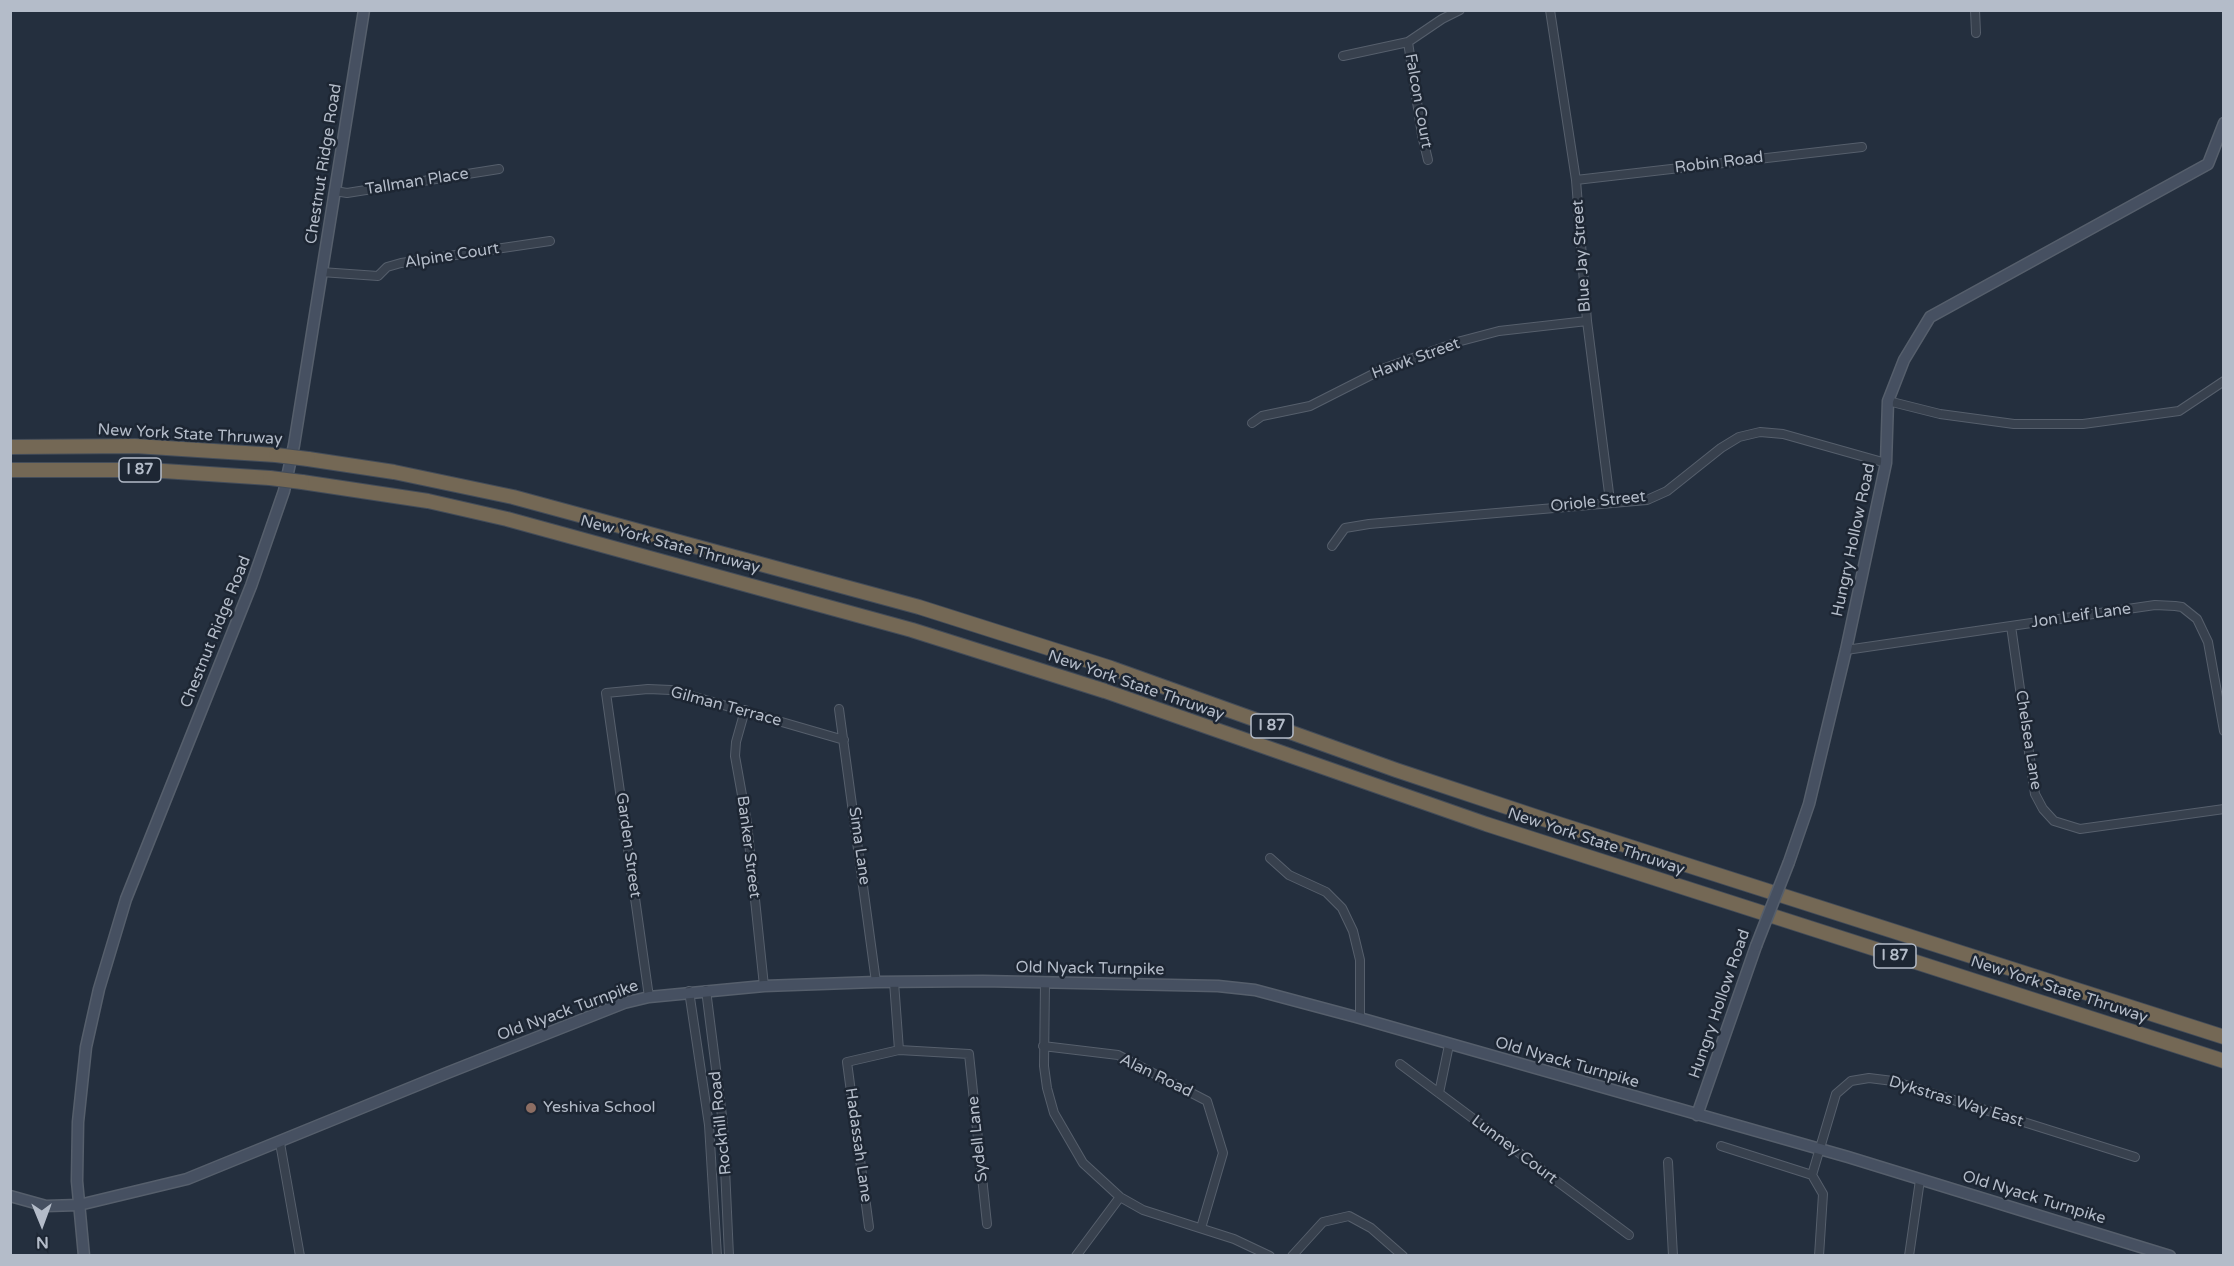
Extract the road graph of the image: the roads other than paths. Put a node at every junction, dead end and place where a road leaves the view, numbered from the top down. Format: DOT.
graph roads {
  1 [pos="364,10"];
  2 [pos="1460,10"];
  3 [pos="1550,10"];
  4 [pos="1975,10"];
  5 [pos="1976,33"];
  6 [pos="1408,42"];
  7 [pos="1343,57"];
  8 [pos="2223,123"];
  9 [pos="1862,147"];
  10 [pos="1428,160"];
  11 [pos="499,169"];
  12 [pos="1576,180"];
  13 [pos="335,191"];
  14 [pos="550,241"];
  15 [pos="321,272"];
  16 [pos="1587,321"];
  17 [pos="2223,381"];
  18 [pos="1888,401"];
  19 [pos="1252,423"];
  20 [pos="10,447"];
  21 [pos="1886,463"];
  22 [pos="10,470"];
  23 [pos="1610,501"];
  24 [pos="1332,546"];
  25 [pos="2011,626"];
  26 [pos="1846,650"];
  27 [pos="606,693"];
  28 [pos="839,709"];
  29 [pos="745,710"];
  30 [pos="2223,732"];
  31 [pos="844,740"];
  32 [pos="2223,809"];
  33 [pos="1270,858"];
  34 [pos="876,982"];
  35 [pos="894,982"];
  36 [pos="1045,983"];
  37 [pos="764,986"];
  38 [pos="706,990"];
  39 [pos="689,992"];
  40 [pos="650,997"];
  41 [pos="1360,1018"];
  42 [pos="2223,1037"];
  43 [pos="1449,1044"];
  44 [pos="1043,1046"];
  45 [pos="899,1050"];
  46 [pos="2223,1061"];
  47 [pos="1400,1064"];
  48 [pos="1439,1093"];
  49 [pos="1697,1115"];
  50 [pos="280,1143"];
  51 [pos="1721,1146"];
  52 [pos="1820,1150"];
  53 [pos="2135,1157"];
  54 [pos="1668,1162"];
  55 [pos="1812,1175"];
  56 [pos="1920,1179"];
  57 [pos="10,1196"];
  58 [pos="1120,1197"];
  59 [pos="79,1205"];
  60 [pos="987,1224"];
  61 [pos="869,1227"];
  62 [pos="1201,1228"];
  63 [pos="1629,1235"];
  64 [pos="84,1256"];
  65 [pos="300,1256"];
  66 [pos="717,1256"];
  67 [pos="729,1256"];
  68 [pos="1077,1256"];
  69 [pos="1270,1256"];
  70 [pos="1293,1256"];
  71 [pos="1403,1256"];
  72 [pos="1673,1256"];
  73 [pos="1820,1256"];
  74 [pos="1909,1256"];
  75 [pos="2170,1256"];
  1 -- 13 [label="street, Chestnut Ridge Road"];
  2 -- 6 [label="street"];
  3 -- 12 [label="street, Blue Jay Street"];
  4 -- 5 [label="street"];
  6 -- 7 [label="street"];
  6 -- 10 [label="street, Falcon Court"];
  8 -- 18 [label="street, Hungry Hollow Road"];
  9 -- 12 [label="street, Robin Road"];
  11 -- 13 [label="street, Tallman Place"];
  12 -- 16 [label="street, Blue Jay Street"];
  13 -- 15 [label="street, Chestnut Ridge Road"];
  14 -- 15 [label="street, Alpine Court"];
  15 -- 59 [label="street, Chestnut Ridge Road"];
  16 -- 19 [label="street, Hawk Street"];
  16 -- 23 [label="street, Blue Jay Street"];
  17 -- 18 [label="street"];
  18 -- 21 [label="street, Hungry Hollow Road"];
  20 -- 42 [label="highway, New York State Thruway / I 87, bridge"];
  21 -- 23 [label="street, Oriole Street"];
  21 -- 26 [label="street, Hungry Hollow Road"];
  22 -- 46 [label="highway, New York State Thruway / I 87, bridge"];
  23 -- 24 [label="street, Oriole Street"];
  25 -- 26 [label="street, Jon Leif Lane"];
  25 -- 30 [label="street, Jon Leif Lane"];
  25 -- 32 [label="street, Chelsea Lane"];
  26 -- 49 [label="street, Hungry Hollow Road, bridge"];
  27 -- 29 [label="street, Gilman Terrace"];
  27 -- 40 [label="street, Garden Street"];
  28 -- 31 [label="street, Sima Lane"];
  29 -- 31 [label="street, Gilman Terrace"];
  29 -- 37 [label="street, Banker Street"];
  31 -- 34 [label="street, Sima Lane"];
  33 -- 41 [label="street"];
  34 -- 35 [label="street, Old Nyack Turnpike"];
  34 -- 37 [label="street, Old Nyack Turnpike"];
  35 -- 36 [label="street, Old Nyack Turnpike"];
  35 -- 45 [label="street"];
  36 -- 41 [label="street, Old Nyack Turnpike"];
  36 -- 44 [label="street"];
  37 -- 38 [label="street, Old Nyack Turnpike"];
  38 -- 39 [label="street, Old Nyack Turnpike"];
  38 -- 67 [label="street, Rockhill Road"];
  39 -- 40 [label="street, Old Nyack Turnpike"];
  39 -- 66 [label="street, Rockhill Road"];
  40 -- 50 [label="street, Old Nyack Turnpike"];
  41 -- 43 [label="street, Old Nyack Turnpike"];
  43 -- 48 [label="street"];
  43 -- 49 [label="street, Old Nyack Turnpike"];
  44 -- 58 [label="street"];
  44 -- 62 [label="street, Alan Road"];
  45 -- 60 [label="street, Sydell Lane"];
  45 -- 61 [label="street, Hadassah Lane"];
  47 -- 48 [label="street, Lunney Court"];
  48 -- 63 [label="street, Lunney Court"];
  49 -- 52 [label="street, Old Nyack Turnpike"];
  50 -- 59 [label="street, Old Nyack Turnpike"];
  50 -- 65 [label="street"];
  51 -- 55 [label="street"];
  52 -- 53 [label="street, Dykstras Way East"];
  52 -- 55 [label="street, Dykstras Way East"];
  52 -- 56 [label="street, Old Nyack Turnpike"];
  54 -- 72 [label="street"];
  55 -- 73 [label="street"];
  56 -- 74 [label="street"];
  56 -- 75 [label="street, Old Nyack Turnpike"];
  57 -- 59 [label="street, Old Nyack Turnpike"];
  58 -- 62 [label="street"];
  58 -- 68 [label="street"];
  59 -- 64 [label="street, Chestnut Ridge Road"];
  62 -- 69 [label="street"];
  70 -- 71 [label="street"];
}
